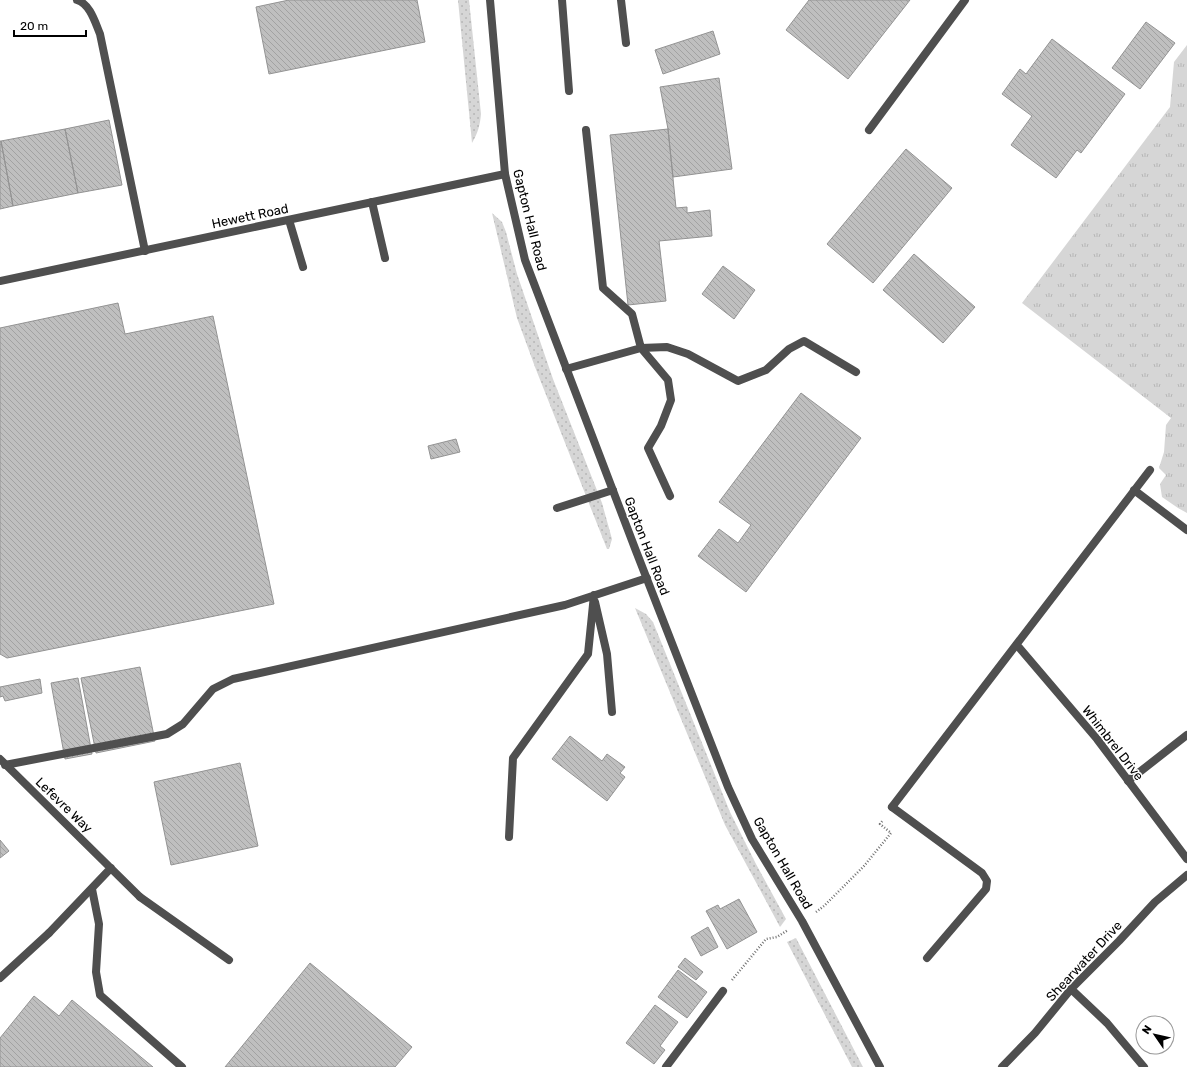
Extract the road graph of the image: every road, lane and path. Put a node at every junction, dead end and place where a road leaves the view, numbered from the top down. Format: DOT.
graph roads {
  1 [pos="77,0"];
  2 [pos="490,0"];
  3 [pos="562,0"];
  4 [pos="621,0"];
  5 [pos="965,0"];
  6 [pos="626,43"];
  7 [pos="569,90"];
  8 [pos="586,130"];
  9 [pos="869,130"];
  10 [pos="505,174"];
  11 [pos="372,202"];
  12 [pos="289,220"];
  13 [pos="145,251"];
  14 [pos="385,258"];
  15 [pos="303,267"];
  16 [pos="0,281"];
  17 [pos="641,348"];
  18 [pos="566,369"];
  19 [pos="856,372"];
  20 [pos="1150,470"];
  21 [pos="613,490"];
  22 [pos="1134,490"];
  23 [pos="670,496"];
  24 [pos="557,508"];
  25 [pos="1187,530"];
  26 [pos="647,578"];
  27 [pos="594,595"];
  28 [pos="1017,645"];
  29 [pos="612,712"];
  30 [pos="1187,735"];
  31 [pos="2,762"];
  32 [pos="1128,781"];
  33 [pos="892,808"];
  34 [pos="509,837"];
  35 [pos="1187,859"];
  36 [pos="111,868"];
  37 [pos="1187,875"];
  38 [pos="92,889"];
  39 [pos="802,921"];
  40 [pos="927,958"];
  41 [pos="229,960"];
  42 [pos="0,978"];
  43 [pos="1071,989"];
  44 [pos="723,991"];
  45 [pos="182,1067"];
  46 [pos="666,1067"];
  47 [pos="880,1067"];
  48 [pos="1002,1067"];
  49 [pos="1144,1067"];
  1 -- 13 [label="street"];
  2 -- 10 [label="street, Gapton Hall Road"];
  3 -- 7 [label="street"];
  4 -- 6 [label="street"];
  5 -- 9 [label="street"];
  8 -- 17 [label="street"];
  10 -- 11 [label="street, Hewett Road"];
  10 -- 18 [label="street, Gapton Hall Road"];
  11 -- 12 [label="street, Hewett Road"];
  11 -- 14 [label="street"];
  12 -- 13 [label="street, Hewett Road"];
  12 -- 15 [label="street"];
  13 -- 16 [label="street, Hewett Road"];
  17 -- 18 [label="street"];
  17 -- 19 [label="street"];
  17 -- 23 [label="street"];
  18 -- 21 [label="street, Gapton Hall Road"];
  20 -- 22 [label="street"];
  21 -- 24 [label="street"];
  21 -- 26 [label="street, Gapton Hall Road"];
  22 -- 25 [label="street"];
  22 -- 28 [label="street"];
  26 -- 27 [label="street"];
  26 -- 39 [label="street, Gapton Hall Road"];
  27 -- 29 [label="street"];
  27 -- 31 [label="street"];
  27 -- 34 [label="street"];
  28 -- 32 [label="street, Whimbrel Drive"];
  28 -- 33 [label="street"];
  30 -- 32 [label="street"];
  31 -- 36 [label="street, Lefevre Way"];
  32 -- 35 [label="street, Whimbrel Drive"];
  33 -- 39 [label="path"];
  33 -- 40 [label="street"];
  36 -- 38 [label="street"];
  36 -- 41 [label="street, Lefevre Way"];
  37 -- 43 [label="street, Shearwater Drive"];
  38 -- 42 [label="street"];
  38 -- 45 [label="street"];
  39 -- 44 [label="path"];
  39 -- 47 [label="street, Gapton Hall Road"];
  43 -- 48 [label="street, Shearwater Drive"];
  43 -- 49 [label="street"];
  44 -- 46 [label="street"];
}
